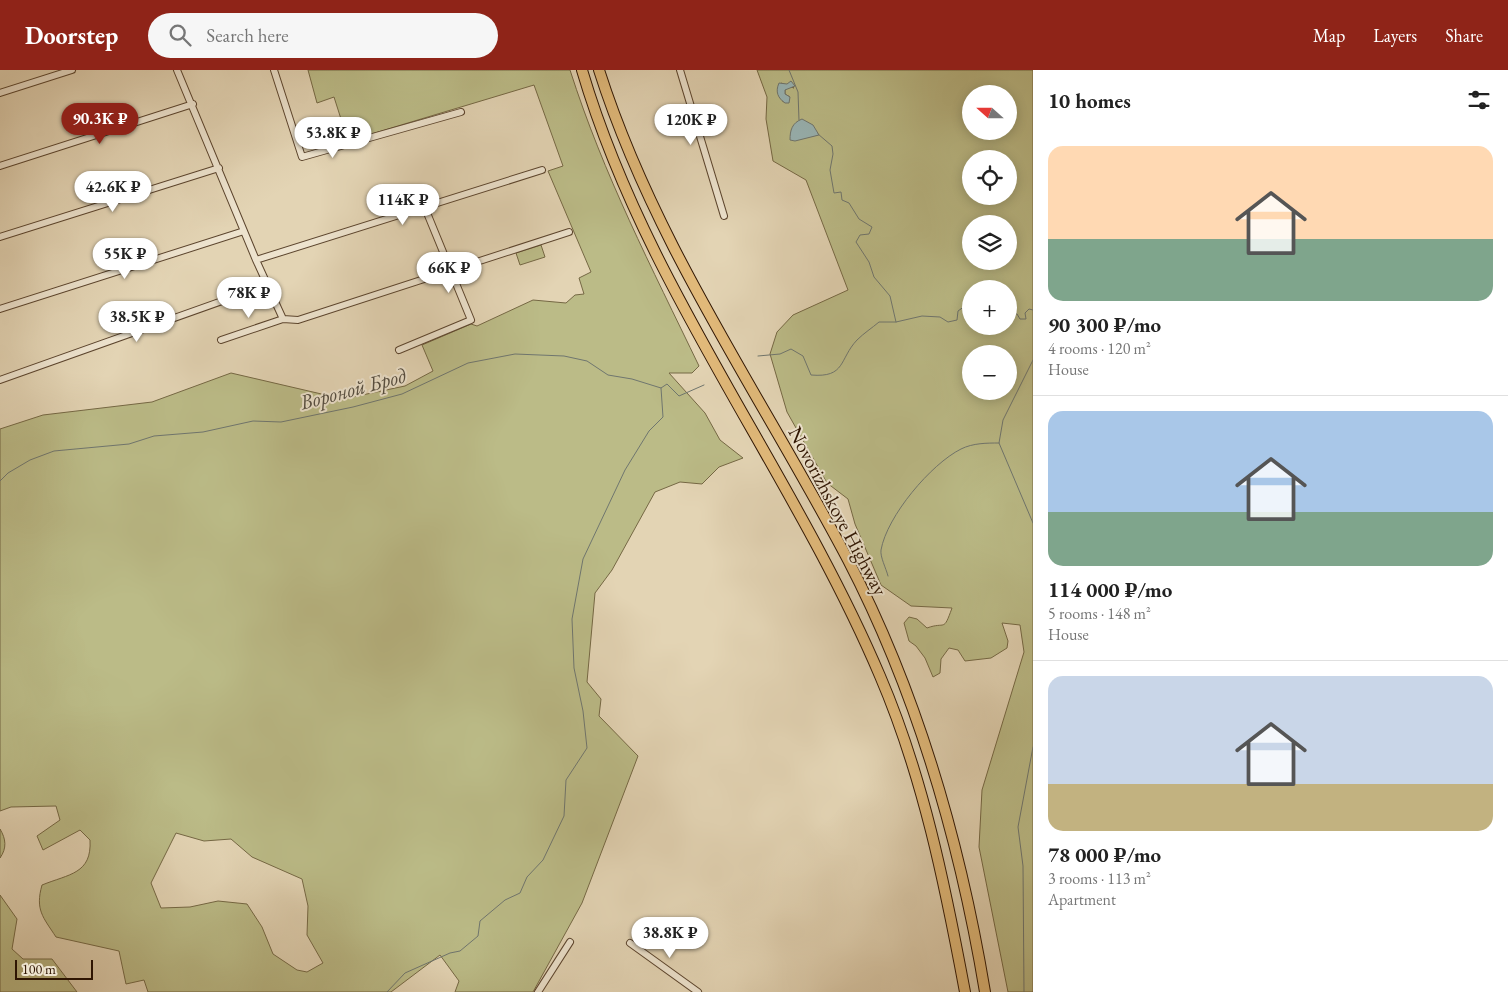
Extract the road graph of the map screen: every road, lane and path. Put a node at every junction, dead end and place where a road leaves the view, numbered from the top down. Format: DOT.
graph roads {
  1 [pos="72,70"];
  2 [pos="178,70"];
  3 [pos="274,70"];
  4 [pos="582,70"];
  5 [pos="599,70"];
  6 [pos="680,70"];
  7 [pos="0,93"];
  8 [pos="193,104"];
  9 [pos="461,112"];
  10 [pos="0,166"];
  11 [pos="219,168"];
  12 [pos="542,170"];
  13 [pos="426,208"];
  14 [pos="724,216"];
  15 [pos="244,231"];
  16 [pos="569,232"];
  17 [pos="0,238"];
  18 [pos="256,260"];
  19 [pos="450,269"];
  20 [pos="267,285"];
  21 [pos="0,309"];
  22 [pos="283,318"];
  23 [pos="221,340"];
  24 [pos="399,350"];
  25 [pos="0,380"];
  26 [pos="570,942"];
  27 [pos="630,943"];
  28 [pos="538,992"];
  29 [pos="698,992"];
  30 [pos="965,992"];
  31 [pos="984,992"];
  1 -- 7 [label="street"];
  2 -- 8 [label="street"];
  3 -- 9 [label="street"];
  4 -- 30 [label="highway, Novorizhskoye Highway"];
  5 -- 31 [label="highway, Novorizhskoye Highway"];
  6 -- 14 [label="street"];
  8 -- 10 [label="street"];
  8 -- 11 [label="street"];
  11 -- 15 [label="street"];
  11 -- 17 [label="street"];
  12 -- 13 [label="street"];
  13 -- 18 [label="street"];
  13 -- 19 [label="street"];
  15 -- 18 [label="street"];
  15 -- 21 [label="street"];
  16 -- 19 [label="street"];
  18 -- 20 [label="street"];
  19 -- 22 [label="street"];
  19 -- 24 [label="street"];
  20 -- 22 [label="street"];
  20 -- 25 [label="street"];
  22 -- 23 [label="street"];
  26 -- 28 [label="street"];
  27 -- 29 [label="street"];
}
